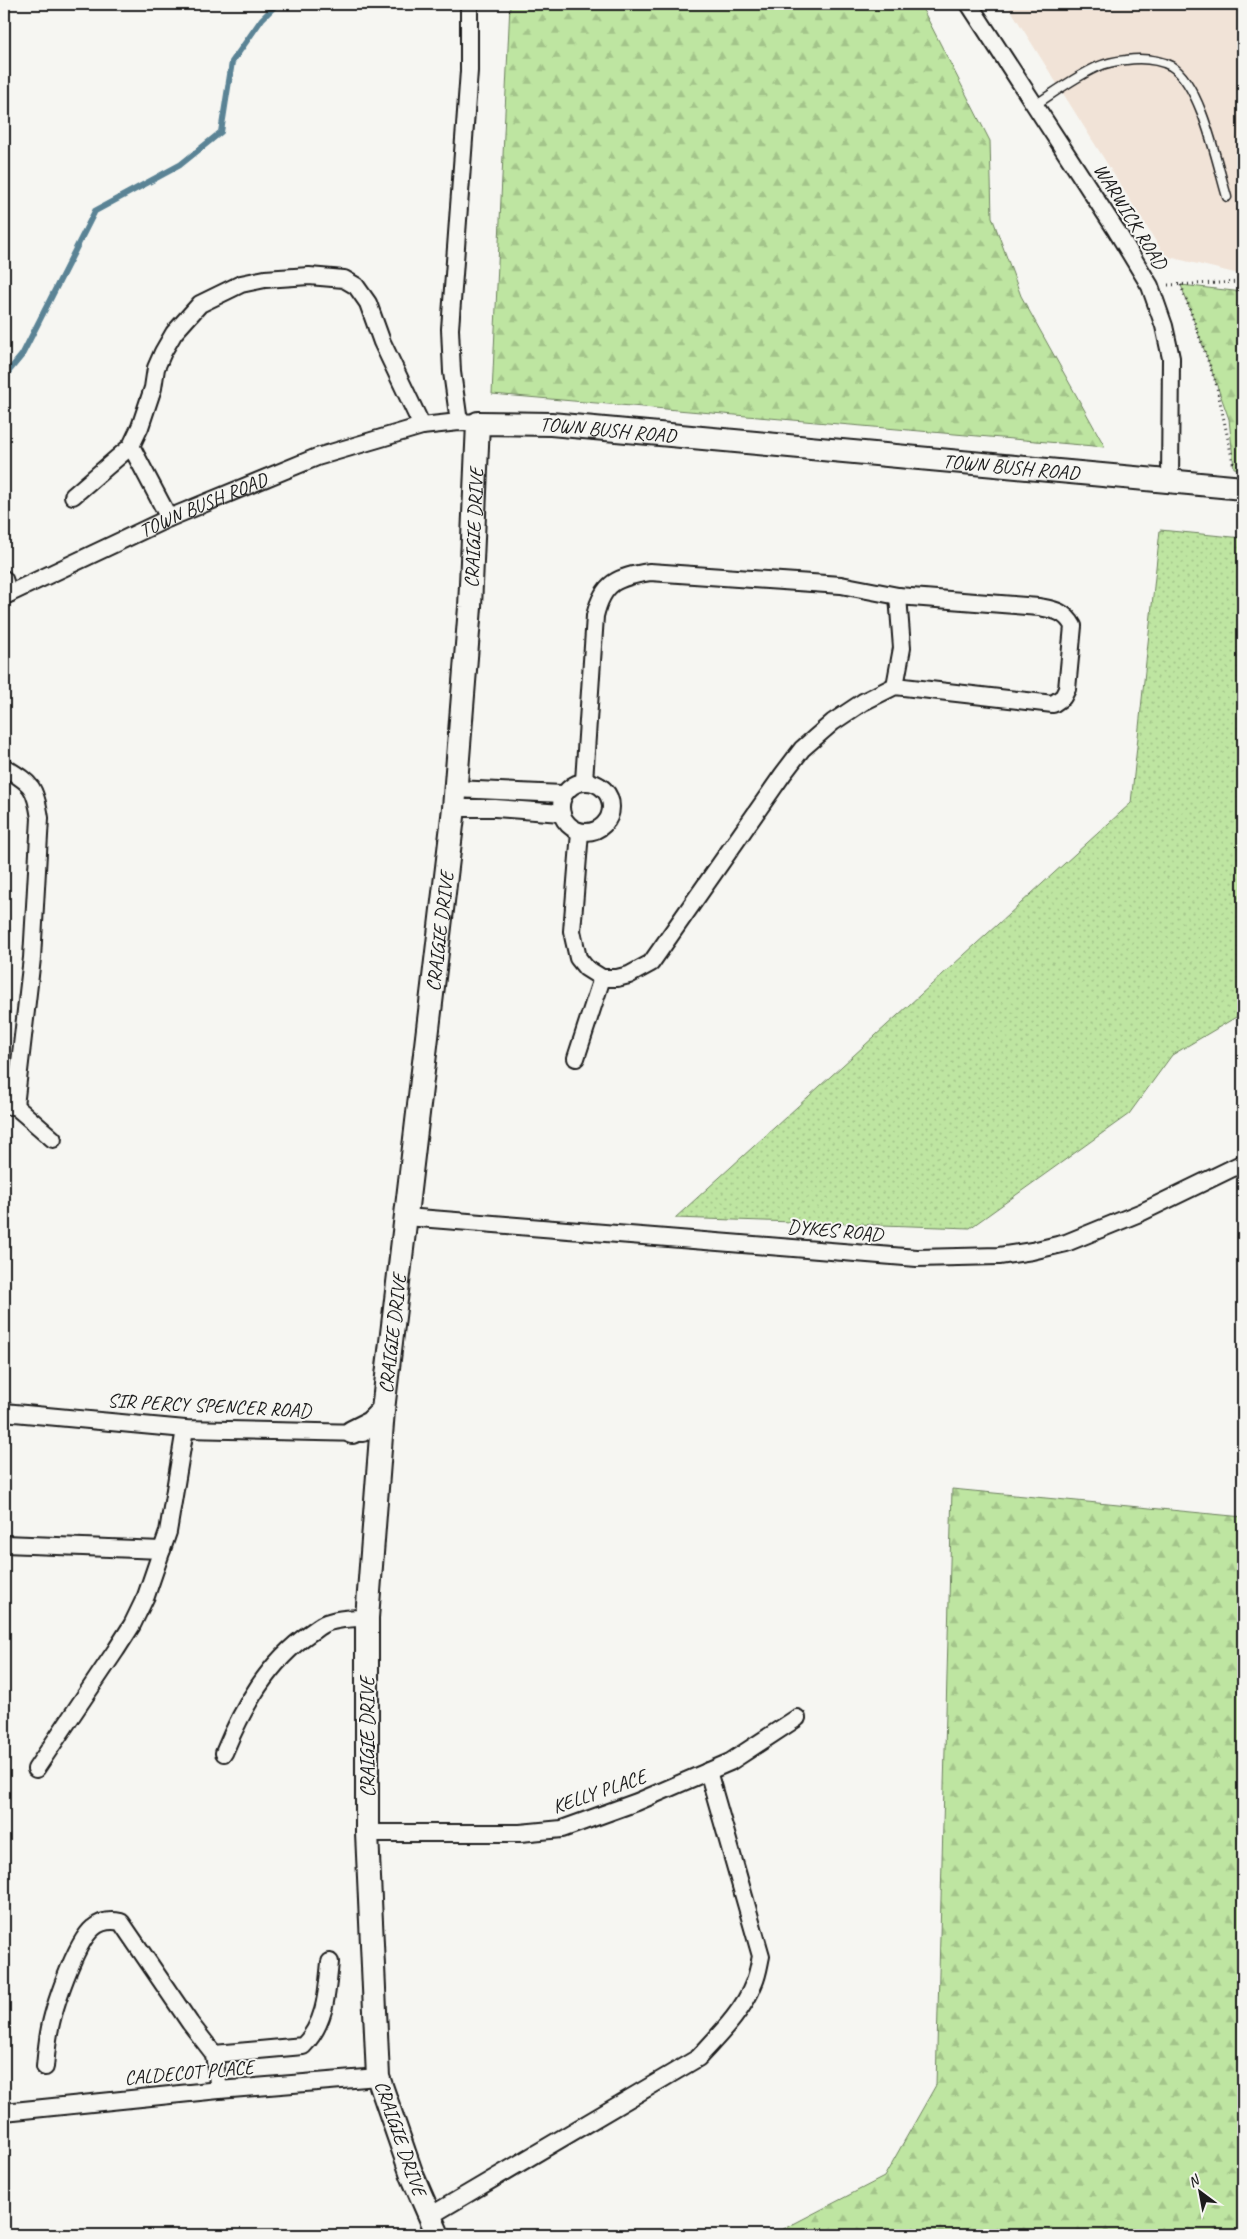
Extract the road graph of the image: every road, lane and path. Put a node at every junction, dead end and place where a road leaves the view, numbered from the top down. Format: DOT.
graph roads {
  1 [pos="468,4"];
  2 [pos="969,4"];
  3 [pos="1035,105"];
  4 [pos="1227,197"];
  5 [pos="1243,282"];
  6 [pos="1182,285"];
  7 [pos="1150,286"];
  8 [pos="468,423"];
  9 [pos="422,426"];
  10 [pos="131,446"];
  11 [pos="1243,469"];
  12 [pos="1170,480"];
  13 [pos="1243,488"];
  14 [pos="73,496"];
  15 [pos="169,518"];
  16 [pos="5,590"];
  17 [pos="898,596"];
  18 [pos="895,686"];
  19 [pos="4,767"];
  20 [pos="584,781"];
  21 [pos="563,794"];
  22 [pos="455,799"];
  23 [pos="561,813"];
  24 [pos="580,832"];
  25 [pos="602,978"];
  26 [pos="576,1058"];
  27 [pos="10,1106"];
  28 [pos="53,1139"];
  29 [pos="1243,1163"];
  30 [pos="406,1217"];
  31 [pos="383,1410"];
  32 [pos="4,1412"];
  33 [pos="185,1430"];
  34 [pos="352,1432"];
  35 [pos="382,1434"];
  36 [pos="4,1544"];
  37 [pos="162,1550"];
  38 [pos="368,1618"];
  39 [pos="797,1718"];
  40 [pos="224,1753"];
  41 [pos="36,1769"];
  42 [pos="708,1772"];
  43 [pos="367,1833"];
  44 [pos="330,1962"];
  45 [pos="214,2054"];
  46 [pos="45,2068"];
  47 [pos="378,2077"];
  48 [pos="219,2090"];
  49 [pos="4,2112"];
  50 [pos="434,2226"];
  1 -- 8 [label="street"];
  2 -- 3 [label="street, WARWICK ROAD"];
  3 -- 4 [label="lane"];
  3 -- 7 [label="street, WARWICK ROAD"];
  5 -- 6 [label="path"];
  6 -- 7 [label="path"];
  6 -- 11 [label="path"];
  7 -- 12 [label="street, WARWICK ROAD"];
  8 -- 9 [label="street, TOWN BUSH ROAD"];
  8 -- 12 [label="street, TOWN BUSH ROAD"];
  8 -- 22 [label="street, CRAIGIE DRIVE"];
  9 -- 10 [label="street"];
  9 -- 15 [label="street, TOWN BUSH ROAD"];
  10 -- 14 [label="street"];
  10 -- 15 [label="street"];
  12 -- 13 [label="street, TOWN BUSH ROAD"];
  15 -- 16 [label="street, TOWN BUSH ROAD"];
  17 -- 18 [label="street"];
  17 -- 18 [label="street"];
  17 -- 20 [label="street"];
  18 -- 25 [label="street"];
  19 -- 27 [label="street"];
  20 -- 21 [label="street"];
  20 -- 24 [label="street"];
  21 -- 22 [label="street"];
  21 -- 23 [label="street"];
  22 -- 23 [label="street"];
  22 -- 30 [label="street, CRAIGIE DRIVE"];
  23 -- 24 [label="street"];
  24 -- 25 [label="street"];
  25 -- 26 [label="street"];
  27 -- 28 [label="street"];
  29 -- 30 [label="street, DYKES ROAD"];
  30 -- 31 [label="street, CRAIGIE DRIVE"];
  31 -- 34 [label="street"];
  31 -- 35 [label="street, CRAIGIE DRIVE"];
  32 -- 33 [label="street, SIR PERCY SPENCER ROAD"];
  33 -- 34 [label="street, SIR PERCY SPENCER ROAD"];
  33 -- 37 [label="street"];
  34 -- 35 [label="street, SIR PERCY SPENCER ROAD"];
  35 -- 38 [label="street, CRAIGIE DRIVE"];
  36 -- 37 [label="street"];
  37 -- 41 [label="street"];
  38 -- 40 [label="street"];
  38 -- 43 [label="street, CRAIGIE DRIVE"];
  39 -- 42 [label="street, KELLY PLACE"];
  42 -- 43 [label="street, KELLY PLACE"];
  42 -- 50 [label="street"];
  43 -- 47 [label="street, CRAIGIE DRIVE"];
  44 -- 45 [label="street"];
  45 -- 46 [label="street"];
  45 -- 48 [label="street"];
  47 -- 48 [label="street, CALDECOT PLACE"];
  47 -- 50 [label="street, CRAIGIE DRIVE"];
  48 -- 49 [label="street, CALDECOT PLACE"];
}
